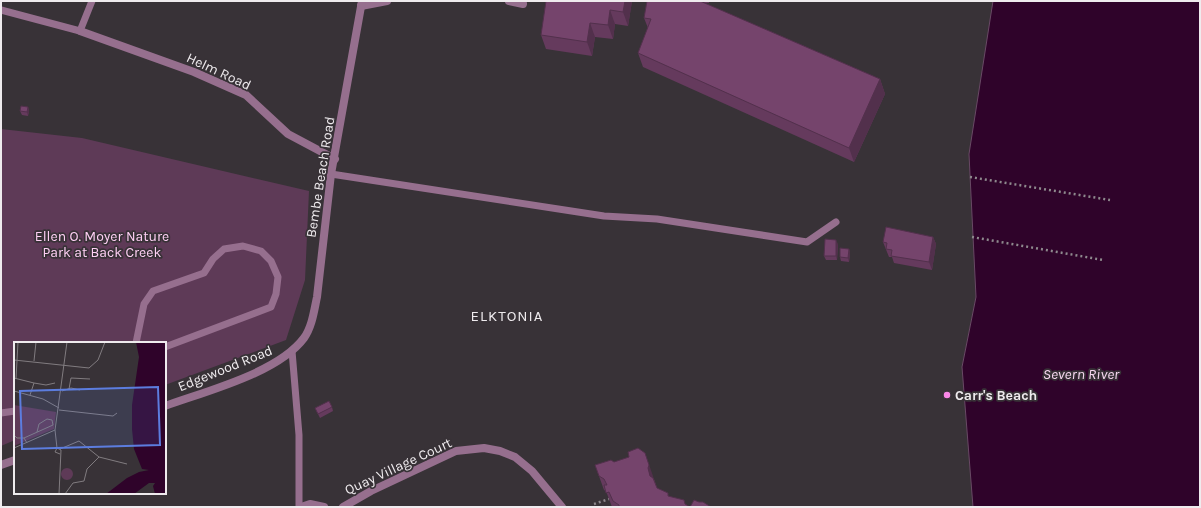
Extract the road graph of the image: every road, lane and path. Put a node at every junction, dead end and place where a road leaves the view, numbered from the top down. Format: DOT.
graph roads {
  1 [pos="92,1"];
  2 [pos="387,1"];
  3 [pos="509,1"];
  4 [pos="361,3"];
  5 [pos="524,4"];
  6 [pos="1,10"];
  7 [pos="80,31"];
  8 [pos="335,159"];
  9 [pos="331,174"];
  10 [pos="970,178"];
  11 [pos="1110,200"];
  12 [pos="836,222"];
  13 [pos="972,237"];
  14 [pos="1103,260"];
  15 [pos="136,342"];
  16 [pos="166,347"];
  17 [pos="292,351"];
  18 [pos="166,406"];
  19 [pos="14,410"];
  20 [pos="1,413"];
  21 [pos="14,460"];
  22 [pos="1,465"];
  23 [pos="609,500"];
  24 [pos="594,504"];
  25 [pos="300,507"];
  26 [pos="324,507"];
  27 [pos="342,507"];
  28 [pos="562,507"];
  1 -- 7 [label="lane"];
  2 -- 4 [label="street"];
  3 -- 5 [label="street"];
  4 -- 8 [label="street, Bembe Beach Road"];
  6 -- 7 [label="lane"];
  7 -- 8 [label="street, Helm Road"];
  8 -- 9 [label="street, Bembe Beach Road"];
  9 -- 12 [label="lane"];
  9 -- 17 [label="street, Bembe Beach Road"];
  10 -- 11 [label="path"];
  13 -- 14 [label="path"];
  15 -- 16 [label="lane"];
  17 -- 18 [label="street, Edgewood Road"];
  17 -- 25 [label="lane"];
  19 -- 20 [label="lane"];
  21 -- 22 [label="street"];
  23 -- 24 [label="path"];
  25 -- 26 [label="street"];
  27 -- 28 [label="street, Quay Village Court"];
}
